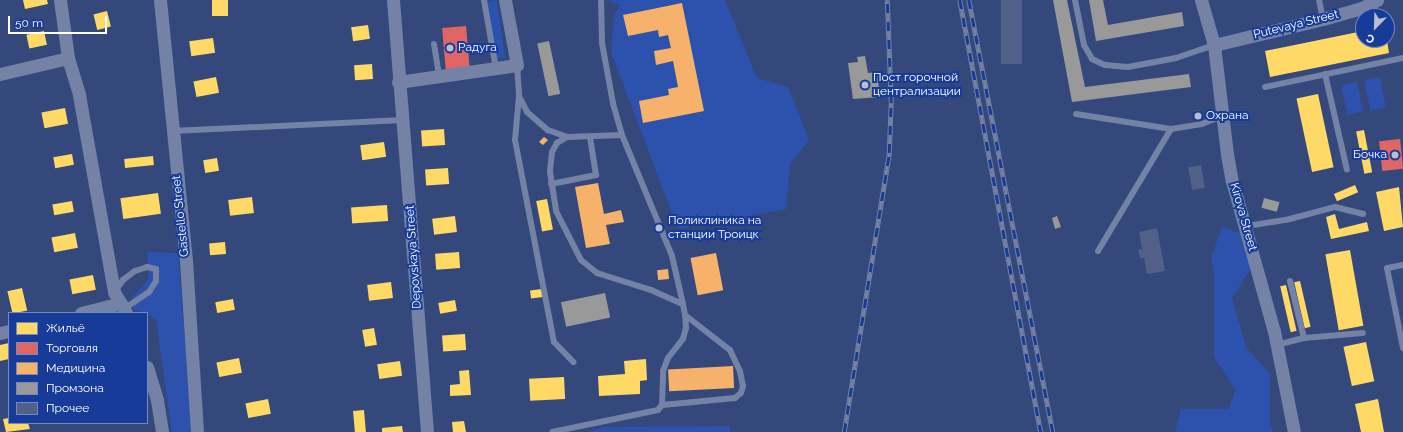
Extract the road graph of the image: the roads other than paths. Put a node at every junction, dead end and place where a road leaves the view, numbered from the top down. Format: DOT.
graph roads {
  1 [pos="60,0"];
  2 [pos="160,0"];
  3 [pos="393,0"];
  4 [pos="484,0"];
  5 [pos="505,0"];
  6 [pos="601,0"];
  7 [pos="1075,0"];
  8 [pos="1201,0"];
  9 [pos="1319,0"];
  10 [pos="1377,0"];
  11 [pos="1323,20"];
  12 [pos="434,44"];
  13 [pos="1214,45"];
  14 [pos="68,58"];
  15 [pos="1403,58"];
  16 [pos="517,65"];
  17 [pos="496,69"];
  18 [pos="0,74"];
  19 [pos="1325,74"];
  20 [pos="438,77"];
  21 [pos="398,82"];
  22 [pos="1265,87"];
  23 [pos="519,96"];
  24 [pos="1076,114"];
  25 [pos="1222,116"];
  26 [pos="403,120"];
  27 [pos="1171,129"];
  28 [pos="172,131"];
  29 [pos="622,135"];
  30 [pos="590,136"];
  31 [pos="567,137"];
  32 [pos="1347,170"];
  33 [pos="551,184"];
  34 [pos="1363,214"];
  35 [pos="1247,226"];
  36 [pos="1098,252"];
  37 [pos="1403,265"];
  38 [pos="1290,281"];
  39 [pos="122,304"];
  40 [pos="683,304"];
  41 [pos="86,312"];
  42 [pos="685,315"];
  43 [pos="1363,333"];
  44 [pos="1304,338"];
  45 [pos="1277,345"];
  46 [pos="1403,348"];
  47 [pos="573,362"];
  48 [pos="148,370"];
  49 [pos="662,405"];
  50 [pos="162,432"];
  51 [pos="197,432"];
  52 [pos="427,432"];
  53 [pos="552,432"];
  54 [pos="1294,432"];
  1 -- 14 [label="street"];
  2 -- 28 [label="street, Gastello Street"];
  3 -- 21 [label="street, Depovskaya Street"];
  4 -- 17 [label="lane"];
  5 -- 16 [label="street"];
  6 -- 29 [label="lane"];
  7 -- 13 [label="lane"];
  8 -- 13 [label="street, Kirova Street"];
  9 -- 11 [label="lane"];
  10 -- 11 [label="street, Putevaya Street"];
  11 -- 13 [label="street, Putevaya Street"];
  12 -- 20 [label="lane"];
  13 -- 25 [label="street, Kirova Street"];
  14 -- 18 [label="street"];
  14 -- 39 [label="street"];
  15 -- 19 [label="lane"];
  16 -- 17 [label="street"];
  16 -- 23 [label="lane"];
  17 -- 20 [label="street"];
  19 -- 22 [label="lane"];
  19 -- 32 [label="lane"];
  20 -- 21 [label="street"];
  21 -- 26 [label="street, Depovskaya Street"];
  23 -- 31 [label="lane"];
  23 -- 47 [label="lane"];
  24 -- 27 [label="lane"];
  25 -- 27 [label="lane"];
  25 -- 35 [label="street, Kirova Street"];
  26 -- 28 [label="lane"];
  26 -- 52 [label="street, Depovskaya Street"];
  27 -- 36 [label="lane"];
  28 -- 51 [label="street, Gastello Street"];
  29 -- 30 [label="lane"];
  29 -- 40 [label="lane"];
  30 -- 31 [label="lane"];
  30 -- 33 [label="lane"];
  31 -- 33 [label="lane"];
  33 -- 40 [label="lane"];
  34 -- 35 [label="lane"];
  35 -- 45 [label="street, Kirova Street"];
  37 -- 46 [label="lane"];
  38 -- 44 [label="lane"];
  39 -- 39 [label="lane"];
  39 -- 41 [label="street"];
  40 -- 42 [label="lane"];
  42 -- 49 [label="lane"];
  42 -- 49 [label="lane"];
  43 -- 44 [label="lane"];
  44 -- 45 [label="lane"];
  45 -- 54 [label="street, Kirova Street"];
  48 -- 50 [label="street"];
  49 -- 53 [label="lane"];
}
